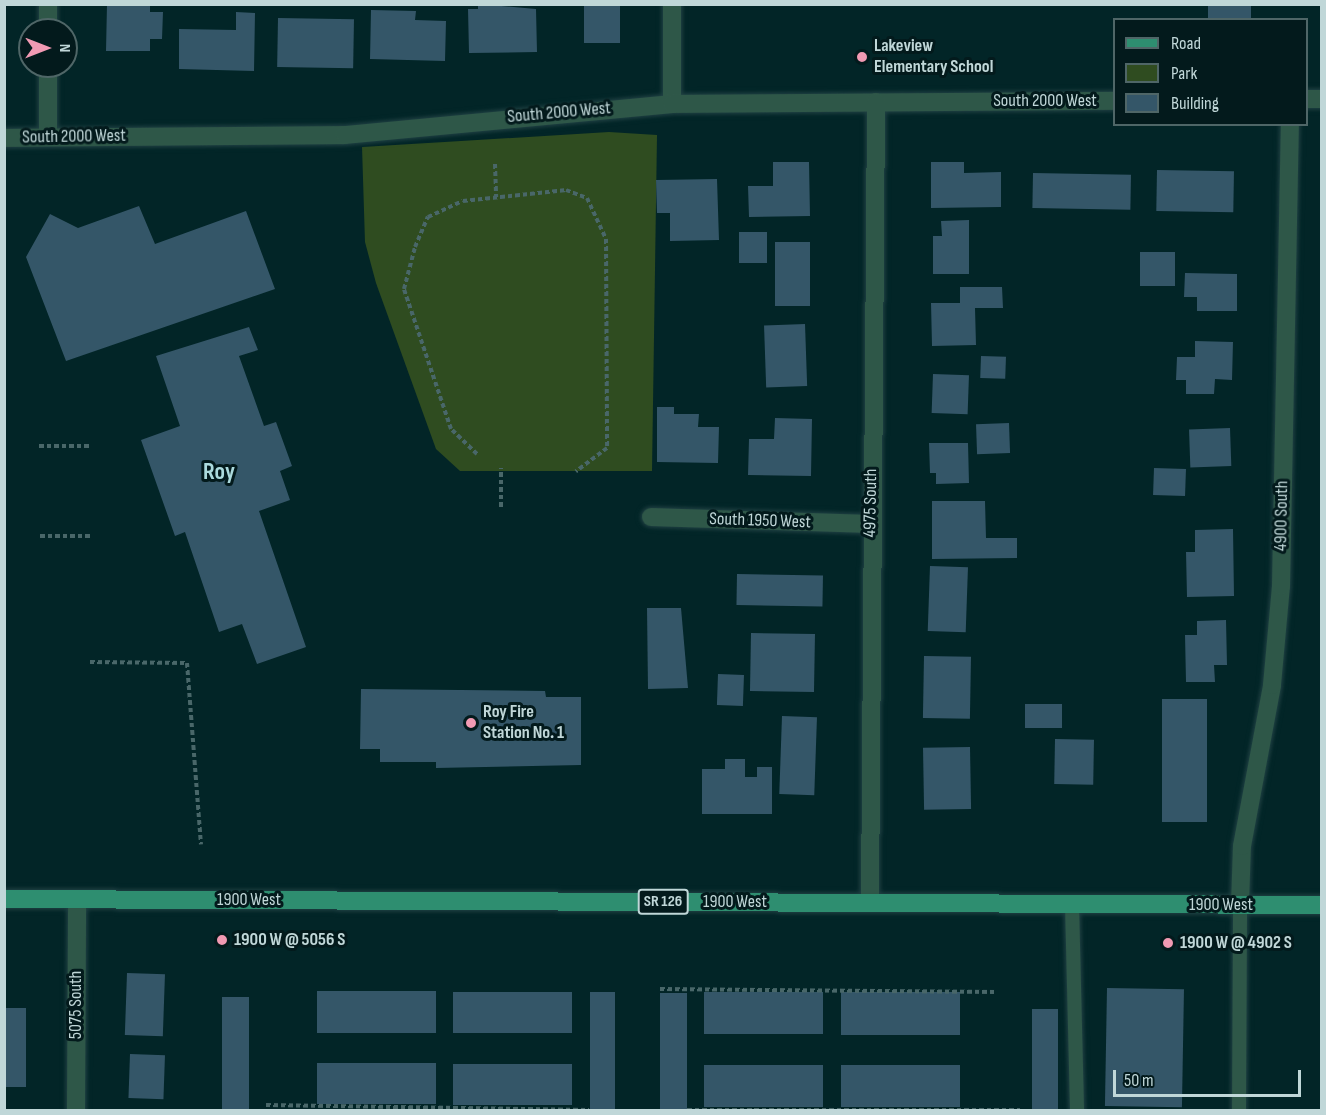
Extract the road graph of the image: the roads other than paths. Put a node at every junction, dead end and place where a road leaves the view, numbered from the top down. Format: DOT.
graph roads {
  1 [pos="672,4"];
  2 [pos="48,78"];
  3 [pos="1113,101"];
  4 [pos="876,102"];
  5 [pos="672,104"];
  6 [pos="1290,126"];
  7 [pos="48,136"];
  8 [pos="4,138"];
  9 [pos="651,517"];
  10 [pos="870,525"];
  11 [pos="4,899"];
  12 [pos="77,899"];
  13 [pos="870,903"];
  14 [pos="1072,904"];
  15 [pos="1240,905"];
  16 [pos="1322,905"];
  17 [pos="76,1110"];
  18 [pos="1077,1110"];
  19 [pos="1239,1110"];
  1 -- 5 [label="street"];
  2 -- 7 [label="street"];
  3 -- 4 [label="street, South 2000 West"];
  4 -- 5 [label="street, South 2000 West"];
  4 -- 10 [label="street, 4975 South"];
  5 -- 7 [label="street, South 2000 West"];
  6 -- 15 [label="street, 4900 South"];
  7 -- 8 [label="street, South 2000 West"];
  9 -- 10 [label="street, South 1950 West"];
  10 -- 13 [label="street, 4975 South"];
  11 -- 12 [label="main road, 1900 West / SR 126"];
  12 -- 13 [label="main road, 1900 West / SR 126"];
  12 -- 17 [label="street, 5075 South"];
  13 -- 14 [label="main road, 1900 West / SR 126"];
  14 -- 15 [label="main road, 1900 West / SR 126"];
  14 -- 18 [label="lane"];
  15 -- 16 [label="main road, 1900 West / SR 126"];
  15 -- 19 [label="lane"];
}
